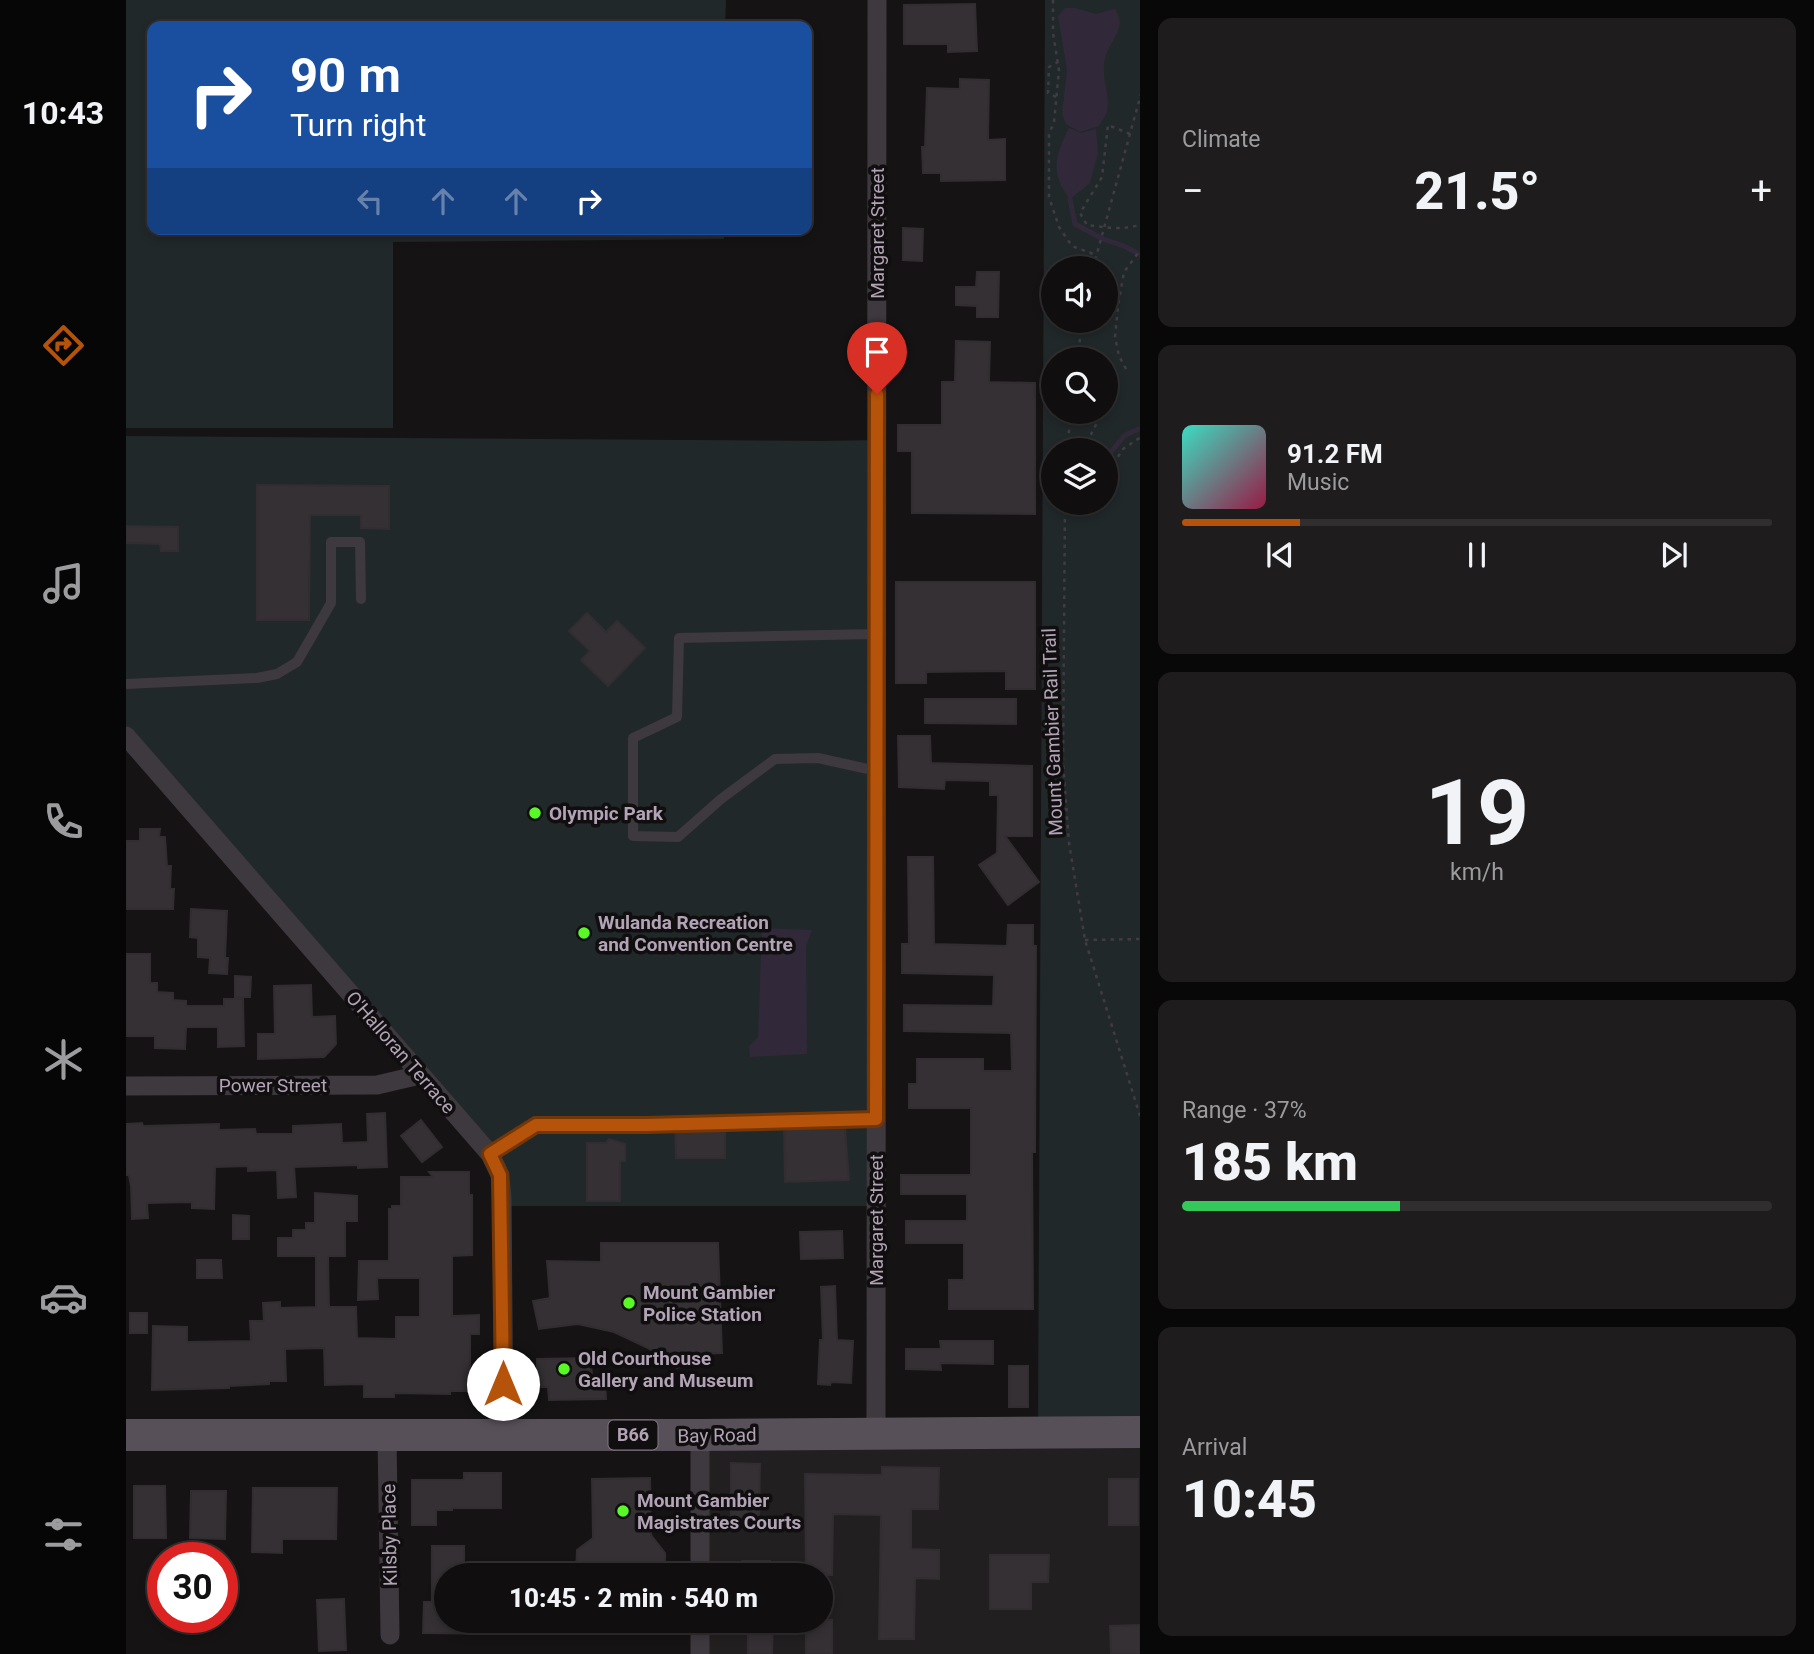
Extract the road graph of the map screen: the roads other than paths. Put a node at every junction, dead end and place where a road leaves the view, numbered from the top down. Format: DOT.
graph roads {
  1 [pos="877,0"];
  2 [pos="360,599"];
  3 [pos="876,634"];
  4 [pos="126,684"];
  5 [pos="126,736"];
  6 [pos="877,771"];
  7 [pos="420,1075"];
  8 [pos="126,1086"];
  9 [pos="876,1119"];
  10 [pos="490,1154"];
  11 [pos="1140,1432"];
  12 [pos="876,1433"];
  13 [pos="126,1435"];
  14 [pos="504,1435"];
  15 [pos="700,1435"];
  16 [pos="387,1436"];
  17 [pos="700,1563"];
  18 [pos="700,1633"];
  19 [pos="390,1635"];
  20 [pos="700,1654"];
  1 -- 3 [label="street, Margaret Street"];
  2 -- 4 [label="lane"];
  3 -- 6 [label="street, Margaret Street"];
  3 -- 6 [label="lane"];
  5 -- 7 [label="street, O'Halloran Terrace"];
  6 -- 9 [label="street, Margaret Street"];
  7 -- 8 [label="street, Power Street"];
  7 -- 10 [label="street, O'Halloran Terrace"];
  9 -- 10 [label="lane"];
  9 -- 12 [label="street, Margaret Street"];
  10 -- 14 [label="street, O'Halloran Terrace"];
  11 -- 12 [label="main road, Bay Road / B66"];
  12 -- 15 [label="main road, Bay Road / B66"];
  13 -- 16 [label="main road, Bay Road / B66"];
  14 -- 15 [label="main road, Bay Road / B66"];
  14 -- 16 [label="main road, Bay Road / B66"];
  15 -- 17 [label="street"];
  16 -- 19 [label="street, Kilsby Place"];
  18 -- 20 [label="street"];
}
